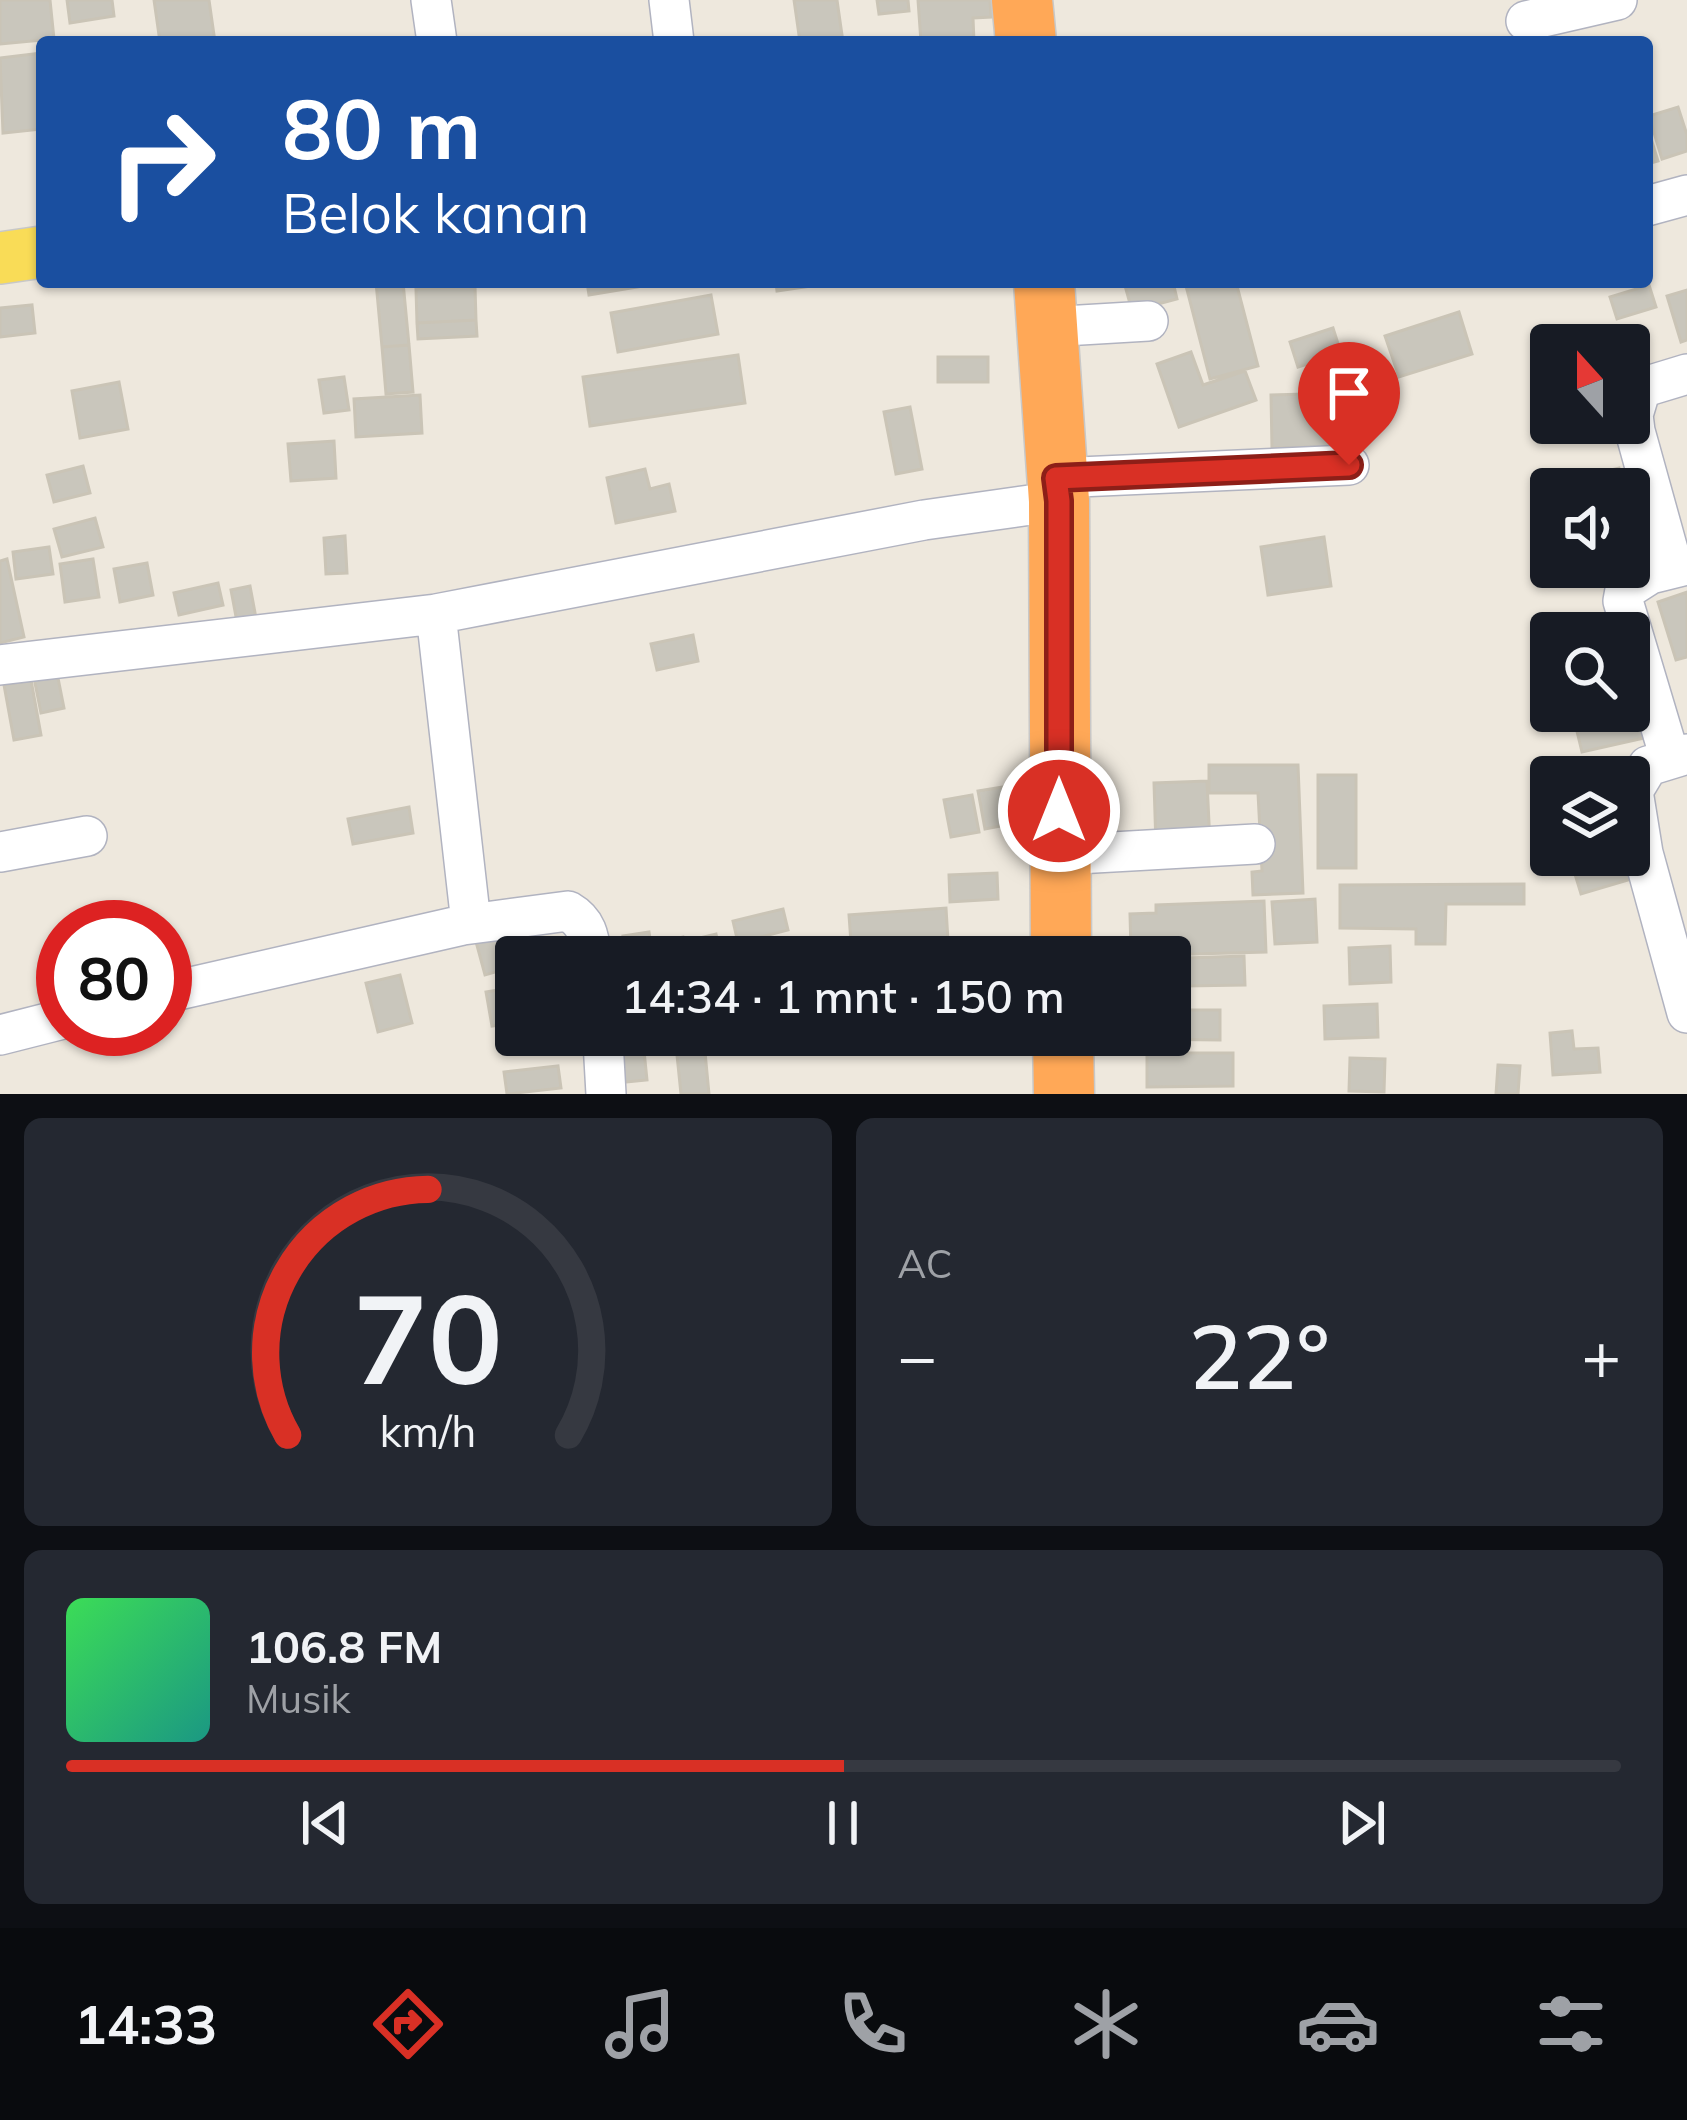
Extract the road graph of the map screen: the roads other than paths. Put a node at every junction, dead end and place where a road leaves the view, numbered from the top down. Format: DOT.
graph roads {
  1 [pos="431,0"];
  2 [pos="669,0"];
  3 [pos="1022,0"];
  4 [pos="1617,0"];
  5 [pos="1526,21"];
  6 [pos="436,36"];
  7 [pos="673,36"];
  8 [pos="1025,36"];
  9 [pos="1687,195"];
  10 [pos="1653,204"];
  11 [pos="36,253"];
  12 [pos="0,258"];
  13 [pos="1045,304"];
  14 [pos="1148,320"];
  15 [pos="1687,374"];
  16 [pos="1349,465"];
  17 [pos="1057,489"];
  18 [pos="1680,567"];
  19 [pos="436,614"];
  20 [pos="0,665"];
  21 [pos="1678,756"];
  22 [pos="87,836"];
  23 [pos="1255,844"];
  24 [pos="0,852"];
  25 [pos="1059,855"];
  26 [pos="471,923"];
  27 [pos="589,936"];
  28 [pos="1061,936"];
  29 [pos="1679,950"];
  30 [pos="192,987"];
  31 [pos="1687,1013"];
  32 [pos="36,1026"];
  33 [pos="0,1035"];
  34 [pos="612,1056"];
  35 [pos="1063,1056"];
  36 [pos="606,1094"];
  37 [pos="1064,1094"];
  1 -- 6 [label="street"];
  2 -- 7 [label="street"];
  3 -- 8 [label="highway"];
  4 -- 5 [label="street"];
  9 -- 10 [label="street"];
  11 -- 12 [label="main road"];
  13 -- 14 [label="street"];
  13 -- 17 [label="highway"];
  15 -- 18 [label="street"];
  16 -- 17 [label="street"];
  17 -- 19 [label="street"];
  17 -- 25 [label="highway"];
  18 -- 21 [label="street"];
  19 -- 20 [label="street"];
  19 -- 26 [label="street"];
  21 -- 29 [label="street"];
  22 -- 24 [label="street"];
  23 -- 25 [label="street"];
  25 -- 28 [label="highway"];
  26 -- 27 [label="street"];
  26 -- 30 [label="street"];
  29 -- 31 [label="street"];
  32 -- 33 [label="street"];
  34 -- 36 [label="street"];
  35 -- 37 [label="highway"];
}
